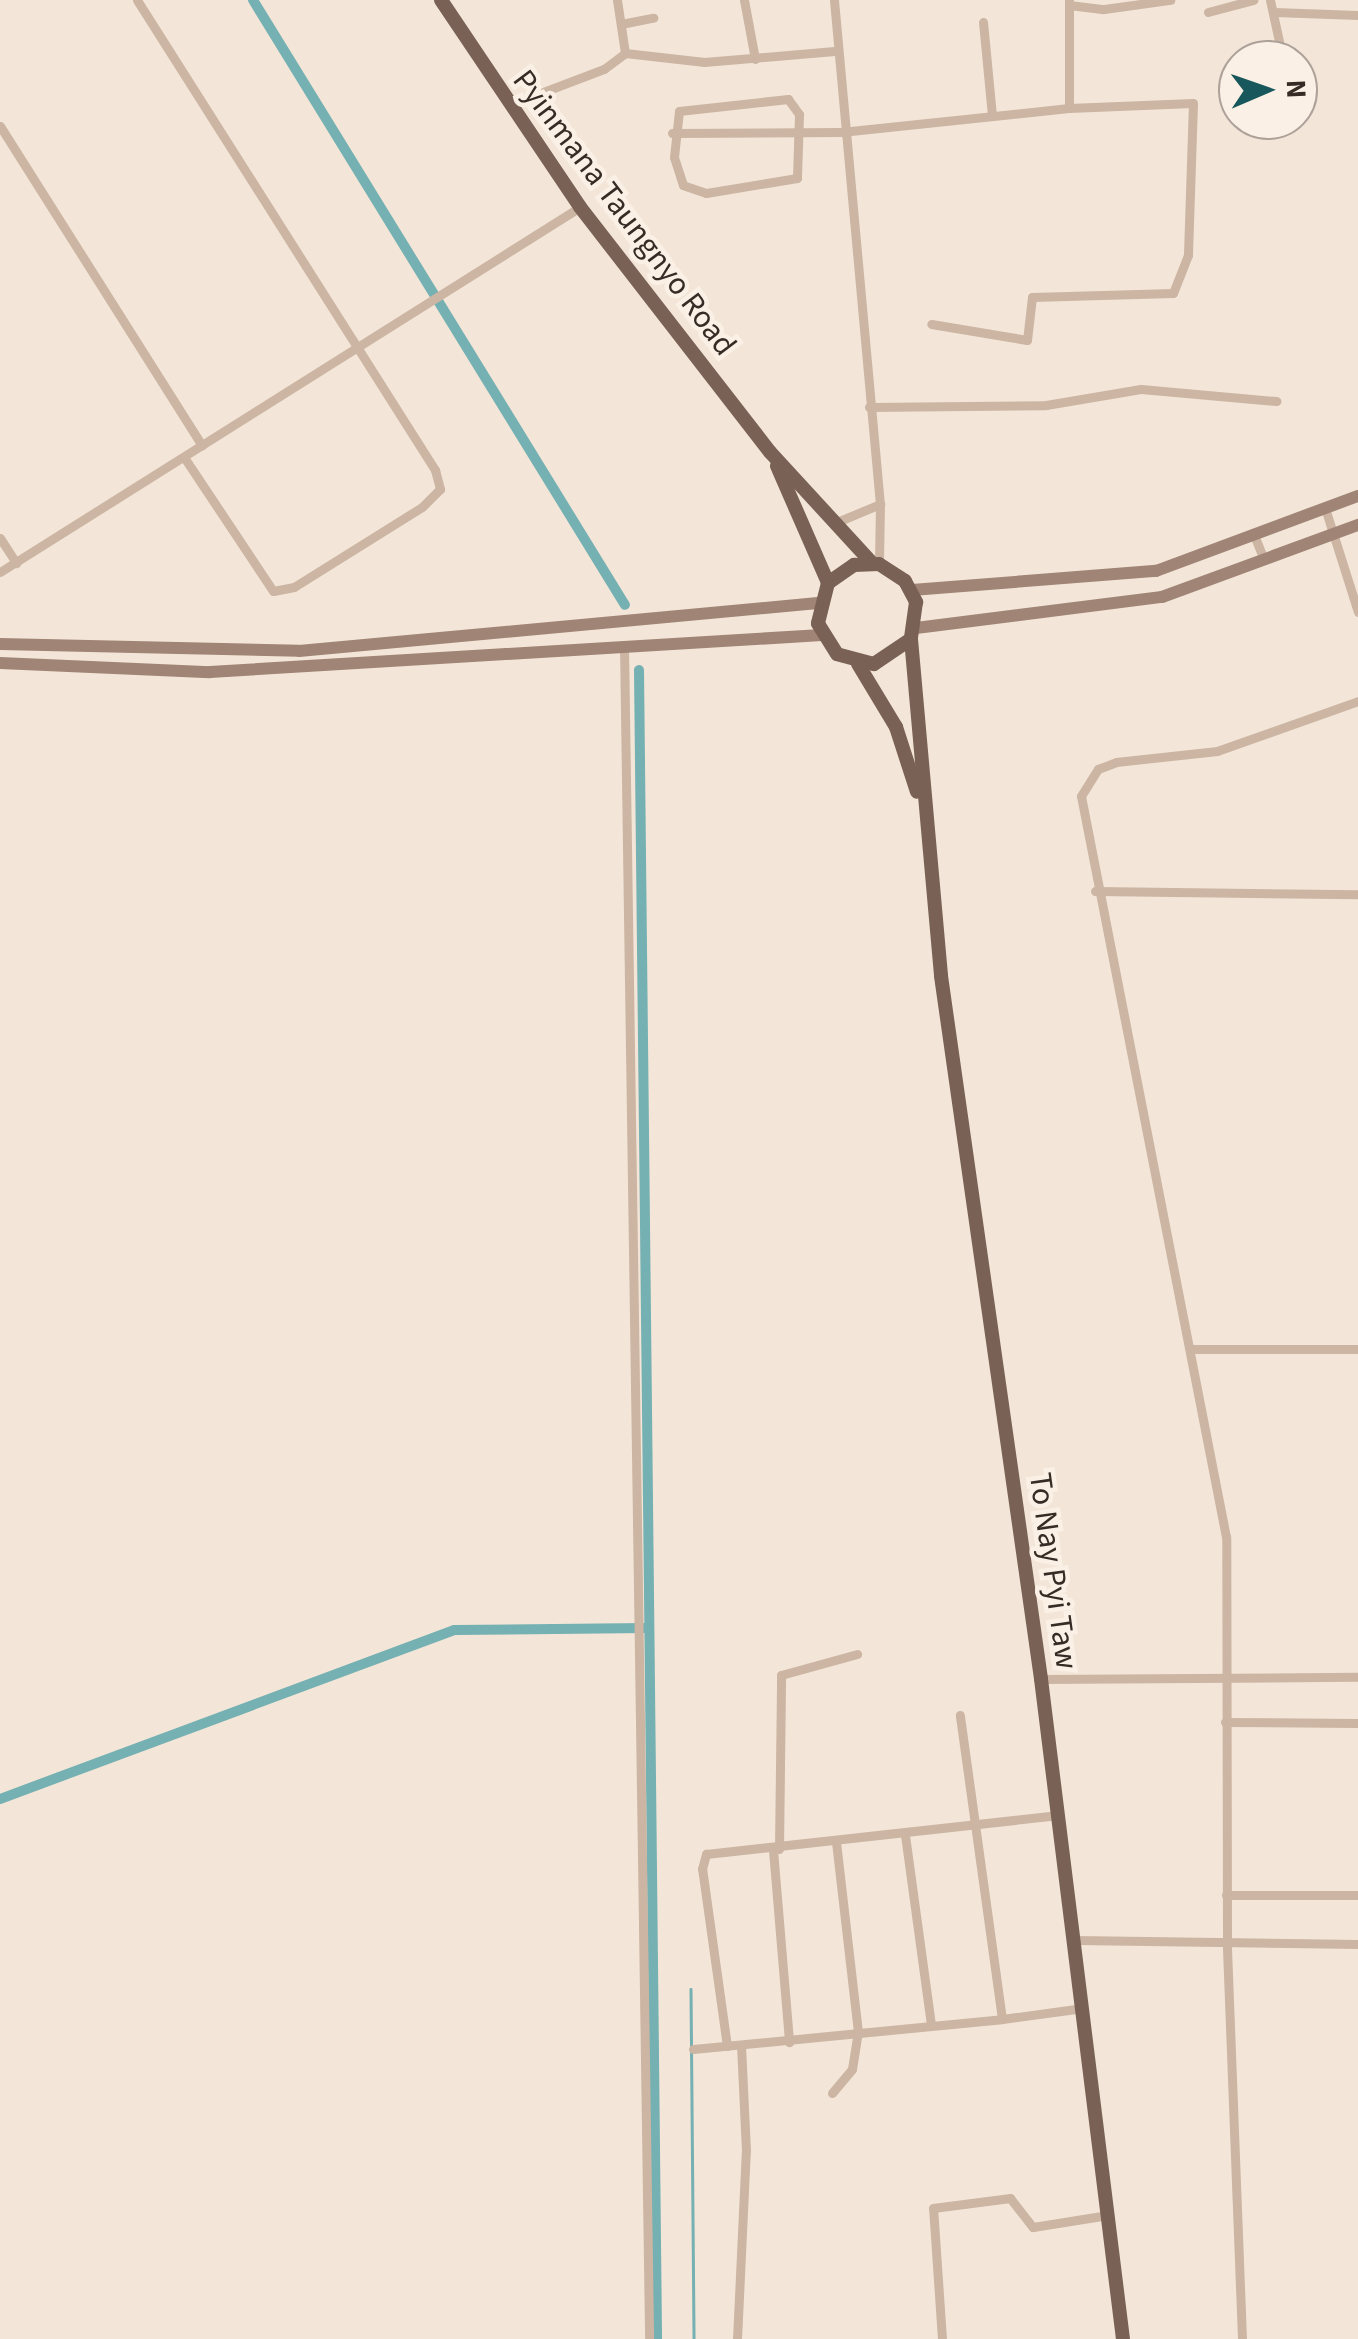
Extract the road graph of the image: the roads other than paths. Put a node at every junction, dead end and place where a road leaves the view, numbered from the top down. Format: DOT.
graph roads {
  1 [pos="136,0"];
  2 [pos="442,0"];
  3 [pos="744,0"];
  4 [pos="834,0"];
  5 [pos="1170,0"];
  6 [pos="1253,0"];
  7 [pos="1270,0"];
  8 [pos="620,1"];
  9 [pos="1069,2"];
  10 [pos="1208,12"];
  11 [pos="1274,12"];
  12 [pos="1358,15"];
  13 [pos="653,18"];
  14 [pos="983,22"];
  15 [pos="620,24"];
  16 [pos="1279,40"];
  17 [pos="836,51"];
  18 [pos="625,53"];
  19 [pos="755,59"];
  20 [pos="507,106"];
  21 [pos="1069,108"];
  22 [pos="992,115"];
  23 [pos="0,126"];
  24 [pos="842,132"];
  25 [pos="672,133"];
  26 [pos="800,133"];
  27 [pos="580,208"];
  28 [pos="931,324"];
  29 [pos="356,348"];
  30 [pos="1276,400"];
  31 [pos="869,407"];
  32 [pos="202,446"];
  33 [pos="770,452"];
  34 [pos="184,457"];
  35 [pos="1358,496"];
  36 [pos="880,504"];
  37 [pos="1325,508"];
  38 [pos="836,522"];
  39 [pos="1358,525"];
  40 [pos="1336,534"];
  41 [pos="1254,535"];
  42 [pos="0,538"];
  43 [pos="1264,560"];
  44 [pos="16,563"];
  45 [pos="876,564"];
  46 [pos="0,572"];
  47 [pos="828,583"];
  48 [pos="912,590"];
  49 [pos="818,603"];
  50 [pos="1358,612"];
  51 [pos="914,634"];
  52 [pos="822,636"];
  53 [pos="0,644"];
  54 [pos="624,645"];
  55 [pos="0,663"];
  56 [pos="858,664"];
  57 [pos="1358,701"];
  58 [pos="923,812"];
  59 [pos="1095,891"];
  60 [pos="1358,894"];
  61 [pos="1192,1349"];
  62 [pos="1358,1349"];
  63 [pos="856,1654"];
  64 [pos="1358,1677"];
  65 [pos="1224,1678"];
  66 [pos="1041,1679"];
  67 [pos="960,1715"];
  68 [pos="1224,1722"];
  69 [pos="1358,1722"];
  70 [pos="1059,1815"];
  71 [pos="976,1827"];
  72 [pos="905,1835"];
  73 [pos="836,1843"];
  74 [pos="776,1849"];
  75 [pos="1358,1895"];
  76 [pos="1226,1896"];
  77 [pos="1075,1940"];
  78 [pos="1227,1943"];
  79 [pos="1358,1944"];
  80 [pos="1083,2008"];
  81 [pos="1002,2018"];
  82 [pos="931,2024"];
  83 [pos="858,2032"];
  84 [pos="788,2042"];
  85 [pos="728,2046"];
  86 [pos="741,2046"];
  87 [pos="694,2050"];
  88 [pos="832,2093"];
  89 [pos="1108,2215"];
  90 [pos="649,2339"];
  91 [pos="737,2339"];
  92 [pos="942,2339"];
  93 [pos="1123,2339"];
  94 [pos="1242,2339"];
  1 -- 29 [label="street"];
  2 -- 20 [label="main road, Pyinmana Taungnyo Road"];
  3 -- 19 [label="street"];
  4 -- 17 [label="street"];
  5 -- 9 [label="street"];
  6 -- 10 [label="street"];
  7 -- 11 [label="street"];
  8 -- 15 [label="street"];
  9 -- 21 [label="street"];
  11 -- 12 [label="street"];
  11 -- 16 [label="street"];
  13 -- 15 [label="street"];
  14 -- 22 [label="street"];
  15 -- 18 [label="street"];
  17 -- 19 [label="street"];
  17 -- 24 [label="street"];
  18 -- 19 [label="street"];
  18 -- 20 [label="street"];
  20 -- 27 [label="main road, Pyinmana Taungnyo Road"];
  21 -- 22 [label="street"];
  21 -- 28 [label="street"];
  22 -- 24 [label="street"];
  23 -- 32 [label="street"];
  24 -- 26 [label="street"];
  24 -- 31 [label="street"];
  25 -- 26 [label="street"];
  25 -- 26 [label="street"];
  25 -- 26 [label="street"];
  27 -- 29 [label="street"];
  27 -- 33 [label="main road, Pyinmana Taungnyo Road"];
  29 -- 32 [label="street"];
  29 -- 34 [label="street"];
  30 -- 31 [label="street"];
  31 -- 36 [label="street"];
  32 -- 34 [label="street"];
  33 -- 38 [label="main road"];
  33 -- 47 [label="main road"];
  34 -- 44 [label="street"];
  35 -- 37 [label="main road"];
  36 -- 38 [label="street"];
  36 -- 45 [label="street"];
  37 -- 40 [label="street"];
  37 -- 41 [label="main road"];
  38 -- 45 [label="main road"];
  39 -- 40 [label="main road"];
  40 -- 43 [label="main road"];
  40 -- 50 [label="street"];
  41 -- 43 [label="street"];
  41 -- 48 [label="main road"];
  42 -- 44 [label="street"];
  43 -- 51 [label="main road"];
  44 -- 46 [label="street"];
  45 -- 47 [label="main road"];
  45 -- 48 [label="main road"];
  47 -- 49 [label="main road"];
  48 -- 51 [label="main road"];
  49 -- 52 [label="main road"];
  49 -- 53 [label="main road"];
  51 -- 56 [label="main road"];
  51 -- 58 [label="main road"];
  52 -- 54 [label="main road"];
  52 -- 56 [label="main road"];
  54 -- 55 [label="main road"];
  54 -- 90 [label="street"];
  56 -- 58 [label="main road"];
  57 -- 59 [label="street"];
  58 -- 66 [label="main road, To Nay Pyi Taw"];
  59 -- 60 [label="street"];
  59 -- 61 [label="street"];
  61 -- 62 [label="street"];
  61 -- 65 [label="street"];
  63 -- 74 [label="street"];
  64 -- 65 [label="street"];
  65 -- 66 [label="street"];
  65 -- 68 [label="street"];
  66 -- 70 [label="main road, To Nay Pyi Taw"];
  67 -- 71 [label="street"];
  68 -- 69 [label="street"];
  68 -- 76 [label="street"];
  70 -- 71 [label="street"];
  70 -- 77 [label="main road, To Nay Pyi Taw"];
  71 -- 72 [label="street"];
  71 -- 81 [label="street"];
  72 -- 73 [label="street"];
  72 -- 82 [label="street"];
  73 -- 74 [label="street"];
  73 -- 83 [label="street"];
  74 -- 84 [label="street"];
  74 -- 85 [label="street"];
  75 -- 76 [label="street"];
  76 -- 78 [label="street"];
  77 -- 78 [label="street"];
  77 -- 80 [label="main road, To Nay Pyi Taw"];
  78 -- 79 [label="street"];
  78 -- 94 [label="street"];
  80 -- 81 [label="street"];
  80 -- 89 [label="main road, To Nay Pyi Taw"];
  81 -- 82 [label="street"];
  82 -- 83 [label="street"];
  83 -- 84 [label="street"];
  83 -- 88 [label="street"];
  84 -- 86 [label="street"];
  85 -- 86 [label="street"];
  85 -- 87 [label="street"];
  86 -- 91 [label="street"];
  89 -- 92 [label="street"];
  89 -- 93 [label="main road, To Nay Pyi Taw"];
}
